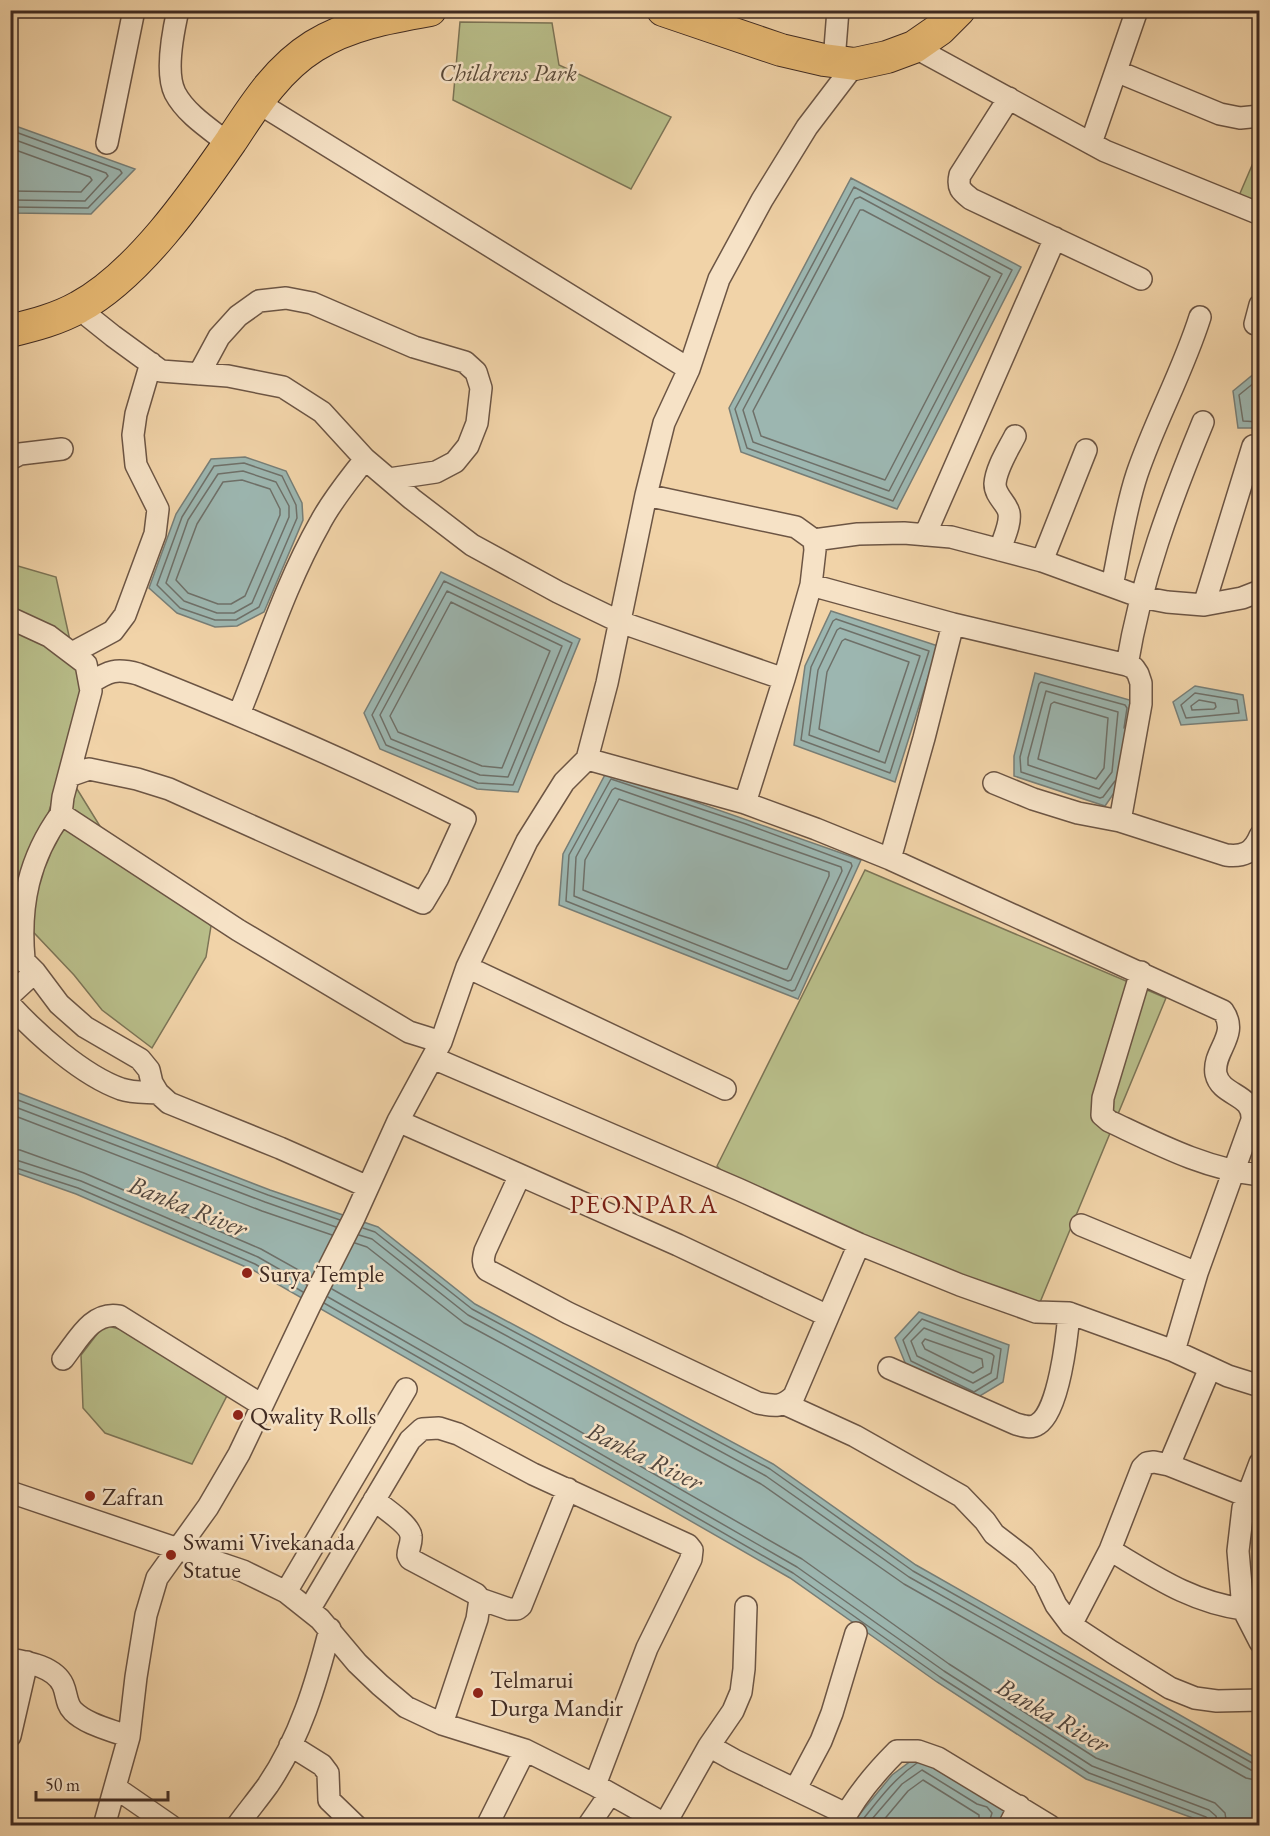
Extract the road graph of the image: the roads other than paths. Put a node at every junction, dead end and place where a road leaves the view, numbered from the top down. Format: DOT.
graph roads {
  1 [pos="134,10"];
  2 [pos="178,10"];
  3 [pos="430,10"];
  4 [pos="663,10"];
  5 [pos="838,10"];
  6 [pos="958,10"];
  7 [pos="1137,10"];
  8 [pos="914,46"];
  9 [pos="845,63"];
  10 [pos="1116,71"];
  11 [pos="1009,98"];
  12 [pos="257,102"];
  13 [pos="1260,116"];
  14 [pos="106,143"];
  15 [pos="1091,143"];
  16 [pos="229,144"];
  17 [pos="1260,214"];
  18 [pos="1055,238"];
  19 [pos="1141,279"];
  20 [pos="78,308"];
  21 [pos="1200,317"];
  22 [pos="10,331"];
  23 [pos="151,363"];
  24 [pos="689,369"];
  25 [pos="199,374"];
  26 [pos="1203,422"];
  27 [pos="1015,436"];
  28 [pos="1253,446"];
  29 [pos="62,449"];
  30 [pos="1086,450"];
  31 [pos="10,459"];
  32 [pos="365,459"];
  33 [pos="389,480"];
  34 [pos="646,495"];
  35 [pos="925,535"];
  36 [pos="814,540"];
  37 [pos="1000,550"];
  38 [pos="1042,561"];
  39 [pos="811,585"];
  40 [pos="1112,586"];
  41 [pos="1260,591"];
  42 [pos="1141,597"];
  43 [pos="1204,605"];
  44 [pos="10,618"];
  45 [pos="620,622"];
  46 [pos="953,624"];
  47 [pos="72,653"];
  48 [pos="1127,665"];
  49 [pos="784,679"];
  50 [pos="90,683"];
  51 [pos="239,714"];
  52 [pos="586,759"];
  53 [pos="69,776"];
  54 [pos="994,783"];
  55 [pos="745,803"];
  56 [pos="61,814"];
  57 [pos="1120,821"];
  58 [pos="1260,836"];
  59 [pos="890,859"];
  60 [pos="23,959"];
  61 [pos="467,966"];
  62 [pos="1141,972"];
  63 [pos="10,995"];
  64 [pos="10,1005"];
  65 [pos="437,1050"];
  66 [pos="725,1089"];
  67 [pos="158,1093"];
  68 [pos="398,1120"];
  69 [pos="1233,1172"];
  70 [pos="520,1175"];
  71 [pos="1260,1175"];
  72 [pos="368,1187"];
  73 [pos="1081,1225"];
  74 [pos="859,1244"];
  75 [pos="1197,1273"];
  76 [pos="1070,1313"];
  77 [pos="828,1316"];
  78 [pos="1174,1351"];
  79 [pos="63,1359"];
  80 [pos="888,1368"];
  81 [pos="1210,1368"];
  82 [pos="1260,1386"];
  83 [pos="405,1389"];
  84 [pos="785,1404"];
  85 [pos="262,1405"];
  86 [pos="1260,1463"];
  87 [pos="1169,1465"];
  88 [pos="568,1489"];
  89 [pos="10,1492"];
  90 [pos="1247,1496"];
  91 [pos="374,1500"];
  92 [pos="177,1548"];
  93 [pos="1110,1550"];
  94 [pos="286,1592"];
  95 [pos="480,1599"];
  96 [pos="746,1607"];
  97 [pos="309,1610"];
  98 [pos="1243,1610"];
  99 [pos="1071,1625"];
  100 [pos="330,1629"];
  101 [pos="856,1633"];
  102 [pos="1259,1640"];
  103 [pos="19,1660"];
  104 [pos="1260,1700"];
  105 [pos="442,1724"];
  106 [pos="10,1736"];
  107 [pos="129,1737"];
  108 [pos="290,1746"];
  109 [pos="709,1746"];
  110 [pos="525,1750"];
  111 [pos="116,1788"];
  112 [pos="796,1788"];
  113 [pos="603,1789"];
  114 [pos="1019,1806"];
  115 [pos="843,1820"];
  116 [pos="667,1825"];
  117 [pos="104,1826"];
  118 [pos="171,1826"];
  119 [pos="237,1826"];
  120 [pos="356,1826"];
  121 [pos="487,1826"];
  122 [pos="588,1826"];
  123 [pos="1010,1826"];
  124 [pos="1050,1826"];
  1 -- 14 [label="street"];
  2 -- 16 [label="street"];
  3 -- 12 [label="highway"];
  4 -- 9 [label="highway"];
  5 -- 9 [label="street"];
  6 -- 8 [label="highway"];
  7 -- 10 [label="street"];
  8 -- 9 [label="highway"];
  8 -- 11 [label="street"];
  9 -- 24 [label="street"];
  10 -- 13 [label="street"];
  10 -- 15 [label="street"];
  11 -- 15 [label="street"];
  11 -- 18 [label="street"];
  12 -- 16 [label="highway"];
  12 -- 24 [label="street"];
  15 -- 17 [label="street"];
  16 -- 20 [label="highway"];
  18 -- 19 [label="street"];
  18 -- 35 [label="street"];
  20 -- 22 [label="highway"];
  20 -- 23 [label="street"];
  21 -- 40 [label="street"];
  23 -- 25 [label="street"];
  23 -- 47 [label="street"];
  24 -- 34 [label="street"];
  25 -- 32 [label="street"];
  25 -- 33 [label="street"];
  26 -- 42 [label="street"];
  27 -- 37 [label="street"];
  28 -- 43 [label="street"];
  29 -- 31 [label="street"];
  30 -- 38 [label="street"];
  32 -- 33 [label="street"];
  32 -- 51 [label="street"];
  33 -- 45 [label="street"];
  34 -- 36 [label="street"];
  34 -- 45 [label="street"];
  35 -- 36 [label="street"];
  35 -- 37 [label="street"];
  36 -- 39 [label="street"];
  37 -- 38 [label="street"];
  38 -- 40 [label="street"];
  39 -- 46 [label="street"];
  39 -- 49 [label="street"];
  40 -- 42 [label="street"];
  41 -- 43 [label="street"];
  42 -- 43 [label="street"];
  42 -- 48 [label="street"];
  44 -- 47 [label="street"];
  45 -- 49 [label="street"];
  45 -- 52 [label="street"];
  46 -- 48 [label="street"];
  46 -- 59 [label="street"];
  47 -- 50 [label="street"];
  48 -- 57 [label="street"];
  49 -- 55 [label="street"];
  50 -- 51 [label="street"];
  50 -- 53 [label="street"];
  51 -- 53 [label="street"];
  52 -- 55 [label="street"];
  52 -- 61 [label="street"];
  53 -- 56 [label="street"];
  54 -- 57 [label="street"];
  55 -- 59 [label="street"];
  56 -- 60 [label="street"];
  56 -- 65 [label="street"];
  57 -- 58 [label="street"];
  59 -- 62 [label="street"];
  60 -- 63 [label="street"];
  60 -- 67 [label="street"];
  61 -- 65 [label="street"];
  61 -- 66 [label="street"];
  62 -- 69 [label="street"];
  62 -- 69 [label="street"];
  64 -- 67 [label="street"];
  65 -- 68 [label="street"];
  65 -- 74 [label="street"];
  67 -- 72 [label="street"];
  68 -- 70 [label="street"];
  68 -- 72 [label="street"];
  69 -- 71 [label="street"];
  69 -- 75 [label="street"];
  70 -- 77 [label="street"];
  70 -- 84 [label="street"];
  72 -- 85 [label="street"];
  73 -- 75 [label="street"];
  74 -- 76 [label="street"];
  74 -- 77 [label="street"];
  75 -- 78 [label="street"];
  76 -- 78 [label="street"];
  76 -- 80 [label="street"];
  77 -- 84 [label="street"];
  78 -- 81 [label="street"];
  79 -- 85 [label="street"];
  81 -- 82 [label="street"];
  81 -- 87 [label="street"];
  83 -- 94 [label="street"];
  84 -- 99 [label="street"];
  85 -- 92 [label="street"];
  86 -- 90 [label="street"];
  87 -- 90 [label="street"];
  87 -- 93 [label="street"];
  88 -- 91 [label="street"];
  88 -- 95 [label="street"];
  88 -- 113 [label="street"];
  89 -- 92 [label="street"];
  90 -- 98 [label="street"];
  91 -- 95 [label="street"];
  91 -- 97 [label="street"];
  92 -- 94 [label="street"];
  92 -- 107 [label="street"];
  93 -- 98 [label="street"];
  93 -- 99 [label="street"];
  94 -- 97 [label="street"];
  95 -- 105 [label="street"];
  96 -- 109 [label="street"];
  97 -- 100 [label="street"];
  98 -- 102 [label="street"];
  99 -- 104 [label="street"];
  100 -- 105 [label="street"];
  100 -- 108 [label="street"];
  101 -- 112 [label="street"];
  103 -- 106 [label="street"];
  103 -- 107 [label="street"];
  105 -- 110 [label="street"];
  107 -- 111 [label="street"];
  108 -- 119 [label="street"];
  108 -- 120 [label="street"];
  109 -- 112 [label="street"];
  109 -- 116 [label="street"];
  110 -- 113 [label="street"];
  110 -- 121 [label="street"];
  111 -- 117 [label="street"];
  111 -- 118 [label="street"];
  112 -- 115 [label="street"];
  113 -- 116 [label="street"];
  113 -- 122 [label="street"];
  114 -- 115 [label="street"];
  114 -- 123 [label="street"];
  114 -- 124 [label="street"];
}
